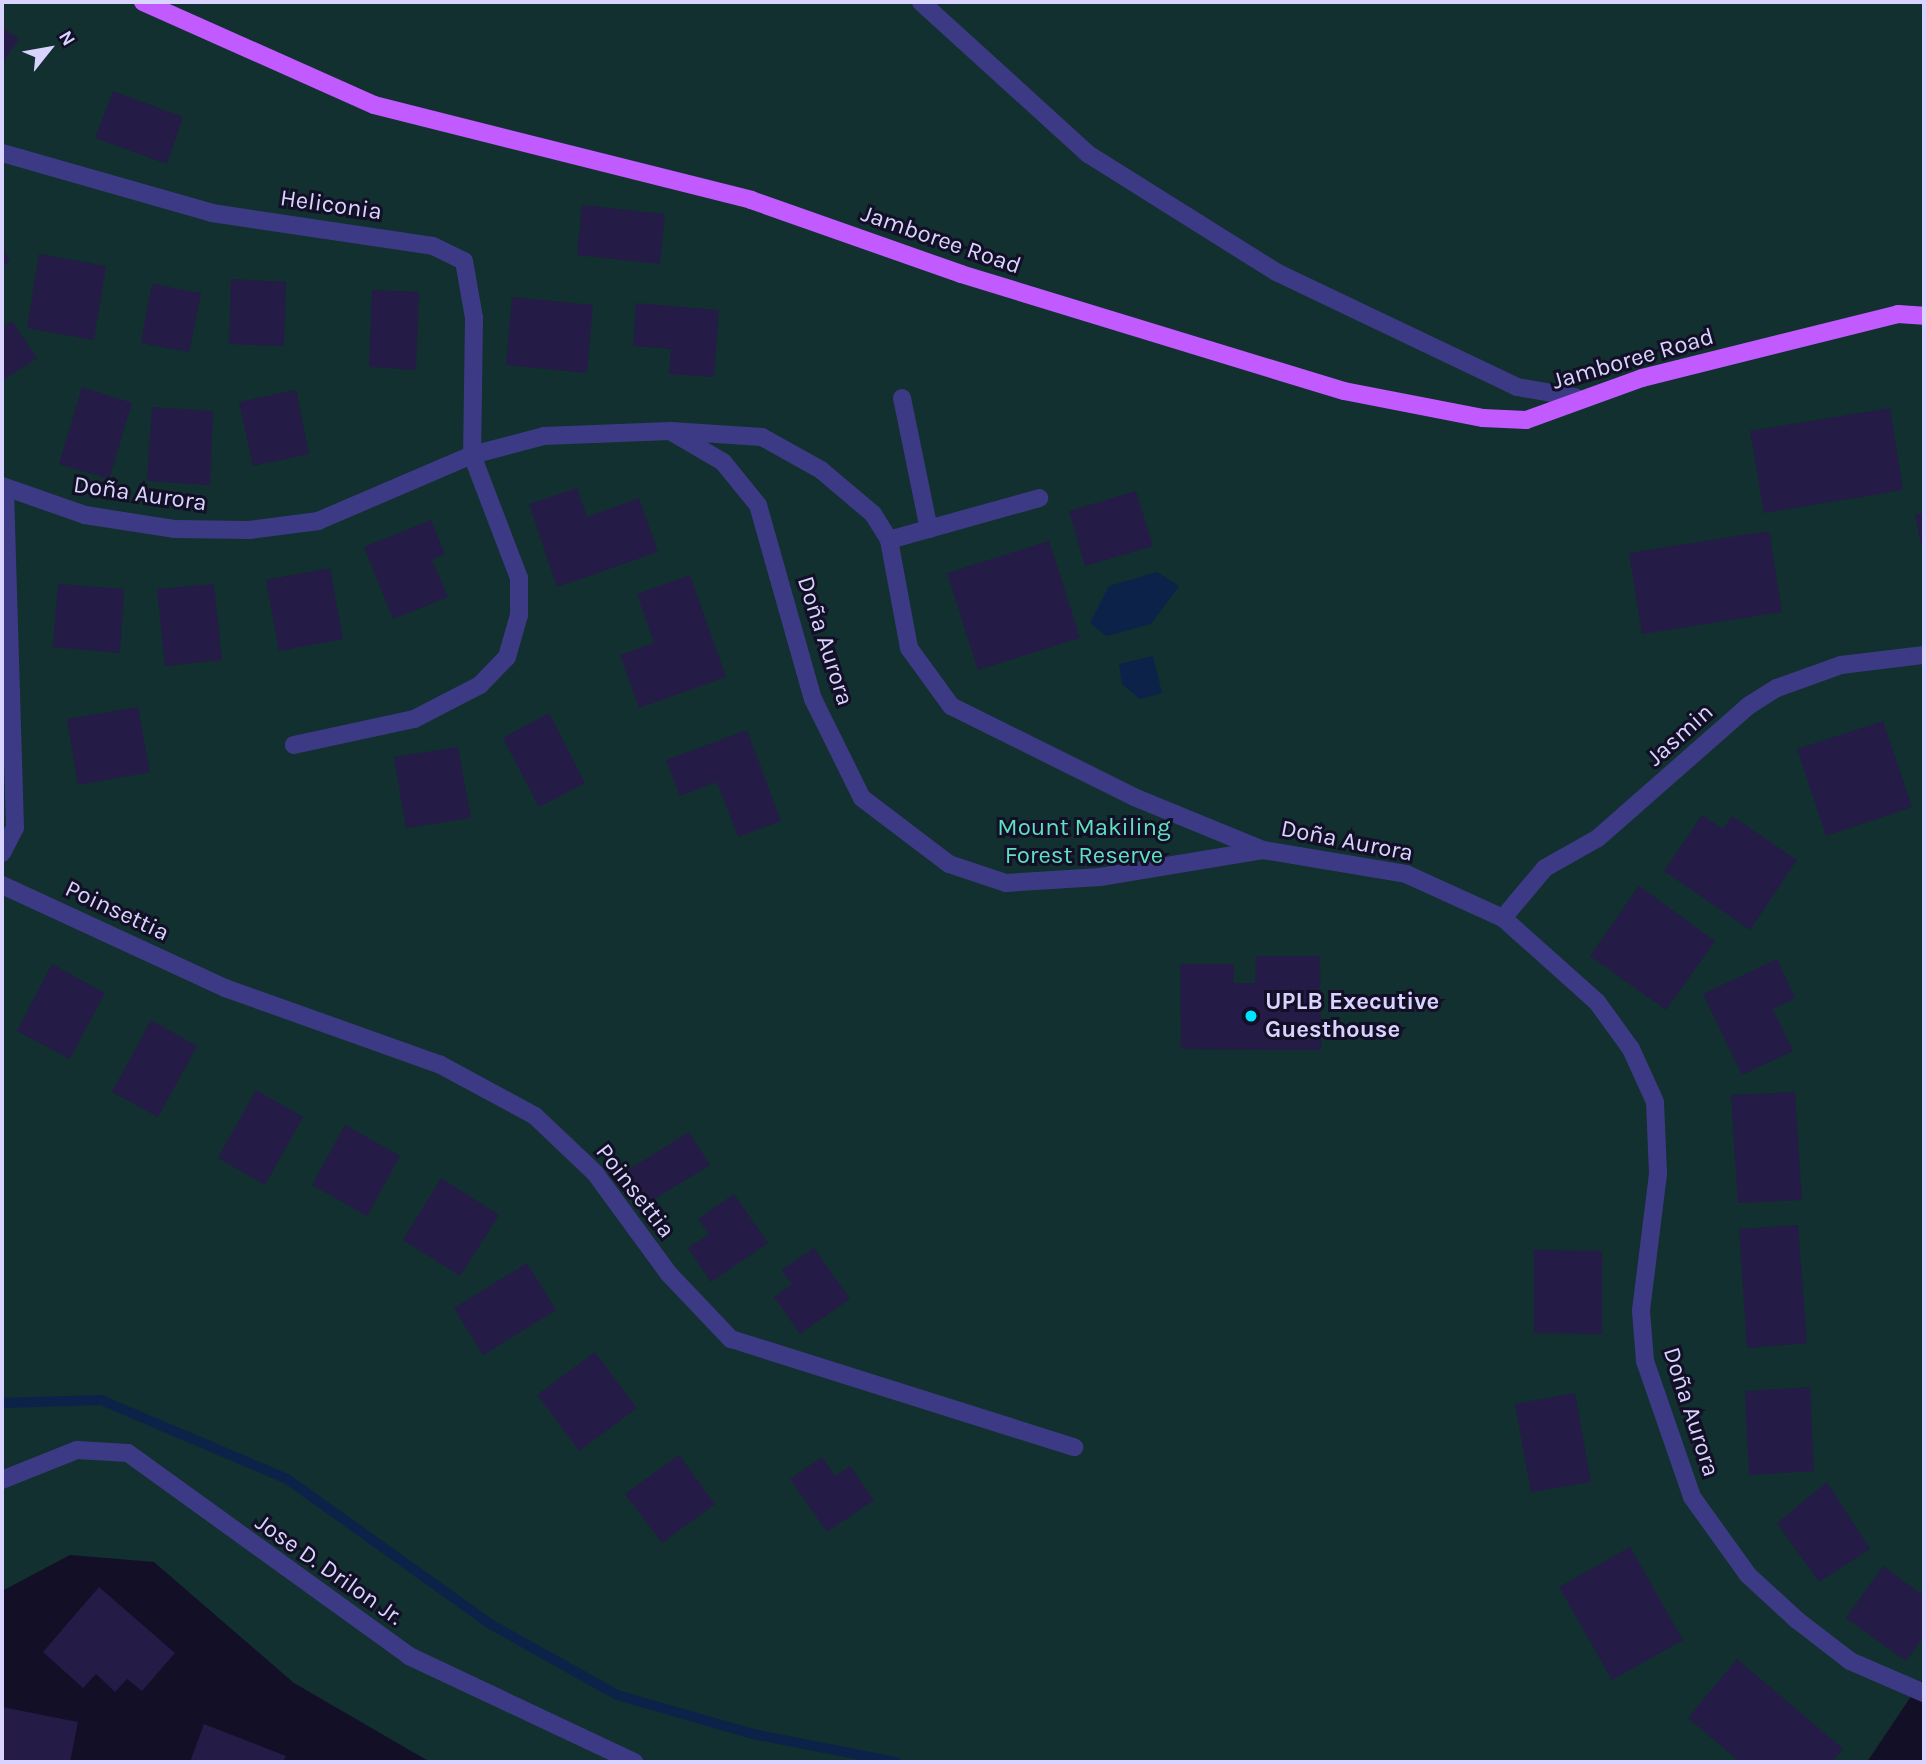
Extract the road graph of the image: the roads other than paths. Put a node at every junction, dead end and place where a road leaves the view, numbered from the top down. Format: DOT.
graph roads {
  1 [pos="143,2"];
  2 [pos="921,2"];
  3 [pos="2,153"];
  4 [pos="1924,316"];
  5 [pos="1575,397"];
  6 [pos="902,398"];
  7 [pos="670,431"];
  8 [pos="472,455"];
  9 [pos="3,488"];
  10 [pos="1039,498"];
  11 [pos="929,529"];
  12 [pos="889,540"];
  13 [pos="1924,655"];
  14 [pos="294,745"];
  15 [pos="1263,850"];
  16 [pos="2,853"];
  17 [pos="2,885"];
  18 [pos="1503,918"];
  19 [pos="1074,1447"];
  20 [pos="2,1480"];
  21 [pos="1924,1693"];
  22 [pos="634,1762"];
  1 -- 5 [label="main road, Jamboree Road"];
  2 -- 5 [label="street"];
  3 -- 8 [label="street, Heliconia"];
  4 -- 5 [label="main road, Jamboree Road"];
  6 -- 11 [label="street"];
  7 -- 8 [label="street, Doña Aurora"];
  7 -- 12 [label="street"];
  7 -- 15 [label="street, Doña Aurora"];
  8 -- 9 [label="street, Doña Aurora"];
  8 -- 14 [label="street"];
  9 -- 16 [label="street"];
  10 -- 11 [label="street"];
  11 -- 12 [label="street"];
  12 -- 15 [label="street"];
  13 -- 18 [label="street, Jasmin"];
  15 -- 18 [label="street, Doña Aurora"];
  17 -- 19 [label="street, Poinsettia"];
  18 -- 21 [label="street, Doña Aurora"];
  20 -- 22 [label="street, Jose D. Drilon Jr."];
}
